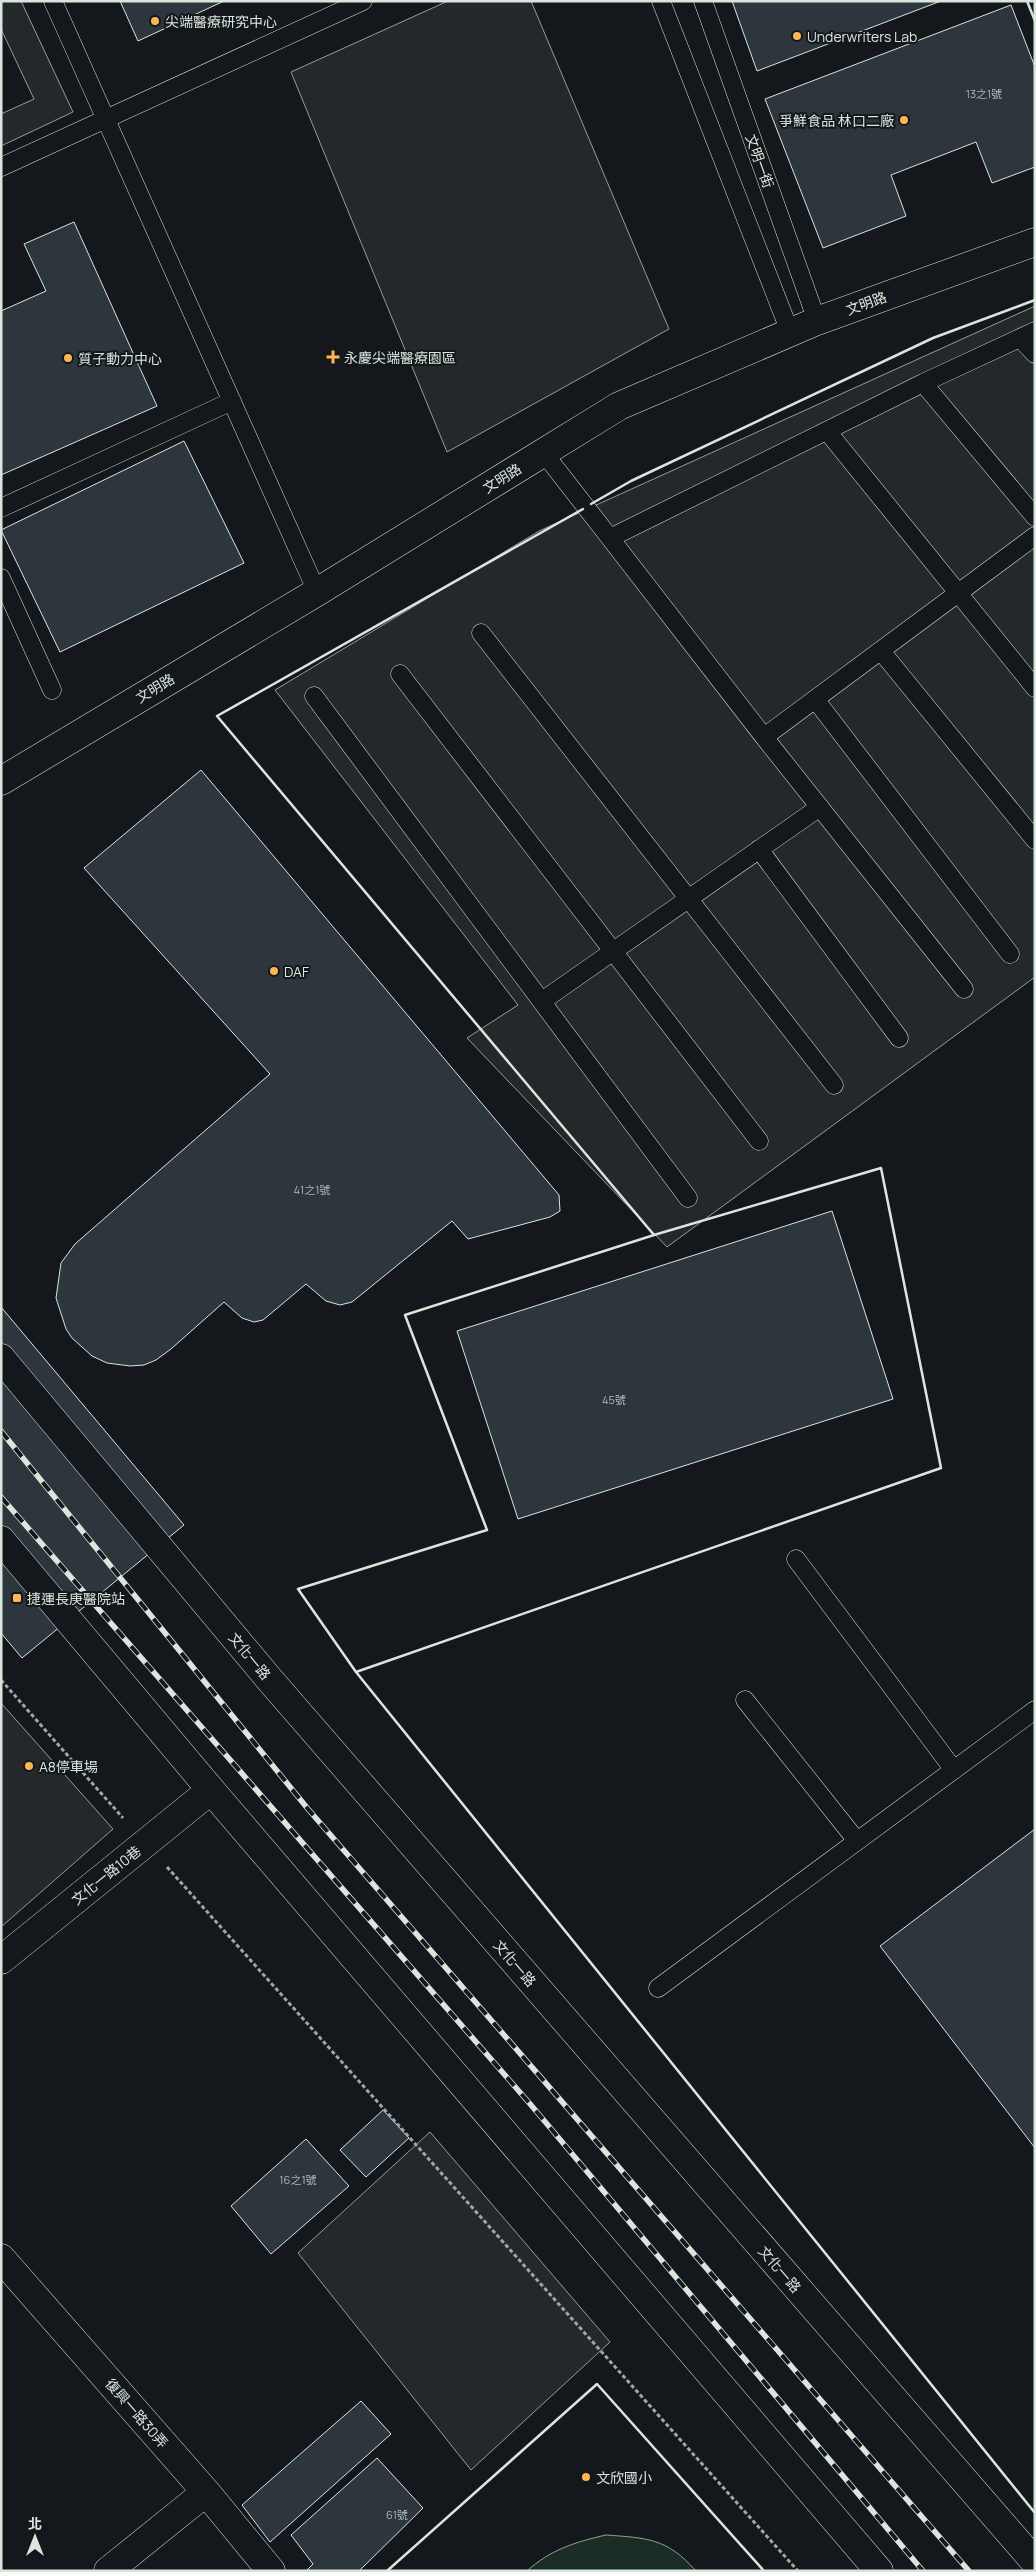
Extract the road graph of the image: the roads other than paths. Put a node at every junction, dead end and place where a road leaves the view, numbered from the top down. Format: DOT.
graph roads {
  1 [pos="53,1"];
  2 [pos="363,1"];
  3 [pos="662,1"];
  4 [pos="702,1"];
  5 [pos="106,119"];
  6 [pos="1,167"];
  7 [pos="1035,242"];
  8 [pos="817,321"];
  9 [pos="790,332"];
  10 [pos="1028,335"];
  11 [pos="1035,354"];
  12 [pos="923,383"];
  13 [pos="232,401"];
  14 [pos="827,431"];
  15 [pos="543,452"];
  16 [pos="1,508"];
  17 [pos="1035,517"];
  18 [pos="1035,536"];
  19 [pos="610,538"];
  20 [pos="1,578"];
  21 [pos="317,592"];
  22 [pos="959,592"];
  23 [pos="481,633"];
  24 [pos="881,651"];
  25 [pos="400,674"];
  26 [pos="1035,688"];
  27 [pos="52,690"];
  28 [pos="314,696"];
  29 [pos="815,700"];
  30 [pos="764,738"];
  31 [pos="1,781"];
  32 [pos="820,807"];
  33 [pos="1035,840"];
  34 [pos="759,849"];
  35 [pos="689,898"];
  36 [pos="614,951"];
  37 [pos="1010,954"];
  38 [pos="964,989"];
  39 [pos="542,1002"];
  40 [pos="899,1038"];
  41 [pos="834,1085"];
  42 [pos="759,1141"];
  43 [pos="688,1198"];
  44 [pos="1,1358"];
  45 [pos="1,1540"];
  46 [pos="796,1559"];
  47 [pos="745,1700"];
  48 [pos="1035,1710"];
  49 [pos="954,1770"];
  50 [pos="211,1790"];
  51 [pos="857,1841"];
  52 [pos="1,1960"];
  53 [pos="658,1988"];
  54 [pos="1,2258"];
  55 [pos="206,2492"];
  56 [pos="1035,2562"];
  57 [pos="108,2571"];
  58 [pos="271,2571"];
  59 [pos="879,2571"];
  1 -- 5 [label="lane"];
  2 -- 5 [label="lane"];
  3 -- 9 [label="lane"];
  4 -- 8 [label="lane, 文明一街"];
  5 -- 6 [label="lane"];
  5 -- 13 [label="lane"];
  7 -- 8 [label="street, 文明路"];
  8 -- 9 [label="street, 文明路"];
  9 -- 15 [label="street, 文明路"];
  10 -- 11 [label="lane"];
  10 -- 12 [label="lane"];
  12 -- 14 [label="lane"];
  12 -- 17 [label="lane"];
  13 -- 16 [label="lane"];
  13 -- 21 [label="lane"];
  14 -- 19 [label="lane"];
  14 -- 22 [label="lane"];
  15 -- 19 [label="lane"];
  15 -- 21 [label="street, 文明路"];
  18 -- 22 [label="lane"];
  19 -- 30 [label="lane"];
  20 -- 27 [label="lane"];
  21 -- 31 [label="street, 文明路"];
  22 -- 24 [label="lane"];
  22 -- 26 [label="lane"];
  23 -- 35 [label="lane"];
  24 -- 29 [label="lane"];
  24 -- 33 [label="lane"];
  25 -- 36 [label="lane"];
  28 -- 39 [label="lane"];
  29 -- 30 [label="lane"];
  29 -- 37 [label="lane"];
  30 -- 32 [label="lane"];
  32 -- 34 [label="lane"];
  32 -- 38 [label="lane"];
  34 -- 35 [label="lane"];
  34 -- 40 [label="lane"];
  35 -- 36 [label="lane"];
  35 -- 41 [label="lane"];
  36 -- 39 [label="lane"];
  36 -- 42 [label="lane"];
  39 -- 43 [label="lane"];
  44 -- 56 [label="street, 文化一路"];
  45 -- 50 [label="street"];
  46 -- 49 [label="lane"];
  47 -- 51 [label="lane"];
  48 -- 49 [label="lane"];
  49 -- 51 [label="lane"];
  50 -- 52 [label="street, 文化一路10巷"];
  50 -- 59 [label="street"];
  51 -- 53 [label="lane"];
  54 -- 55 [label="street, 復興一路30弄"];
  55 -- 57 [label="street"];
  55 -- 58 [label="street, 復興一路30弄"];
}
